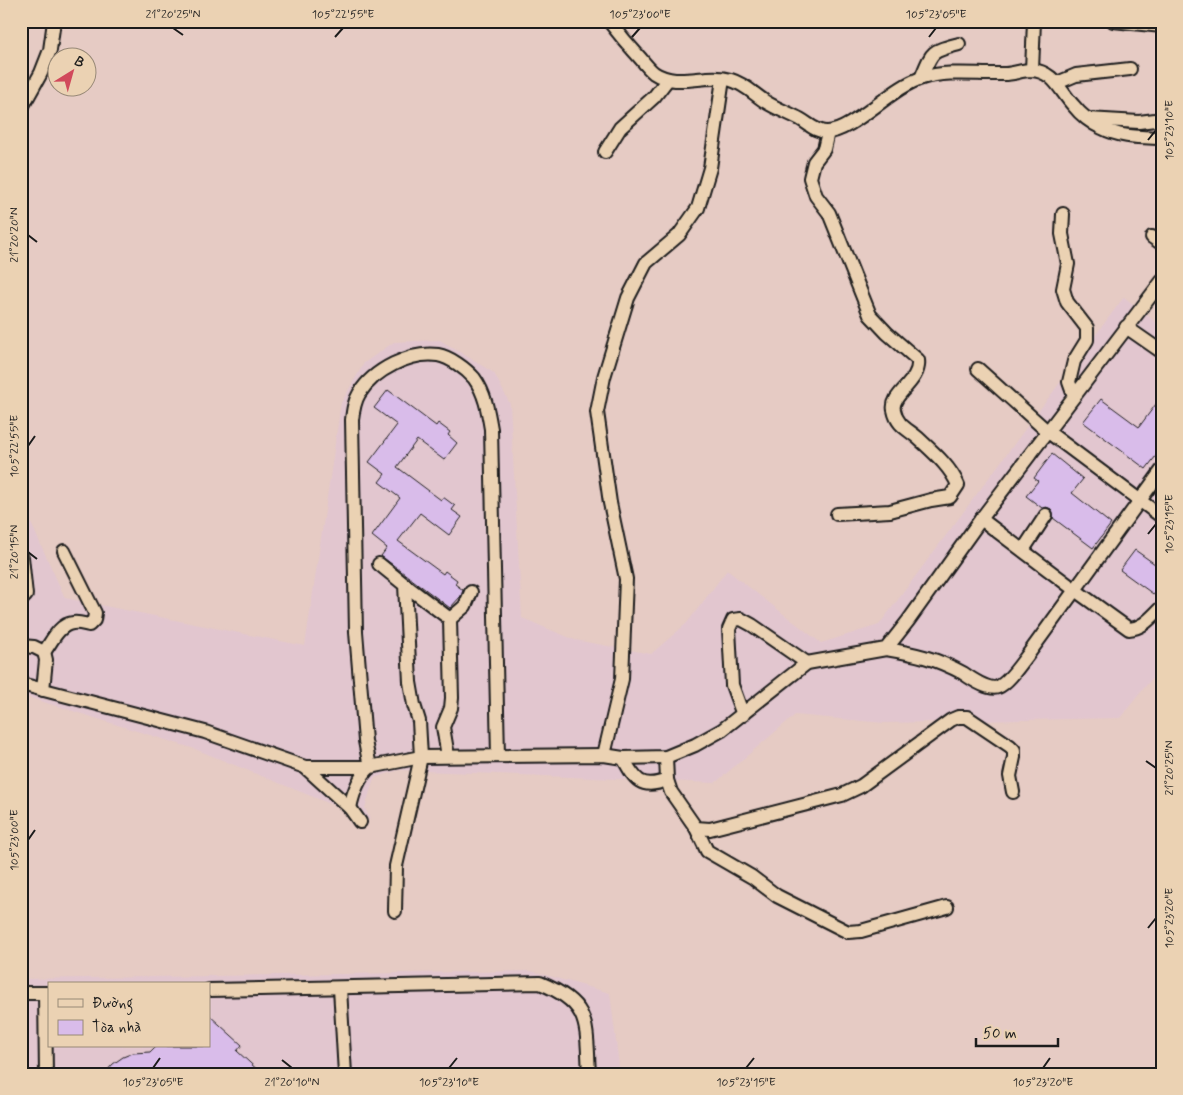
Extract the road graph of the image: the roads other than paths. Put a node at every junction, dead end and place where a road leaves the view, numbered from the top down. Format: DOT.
graph roads {
  1 [pos="54,21"];
  2 [pos="609,21"];
  3 [pos="1034,21"];
  4 [pos="1113,21"];
  5 [pos="1162,26"];
  6 [pos="959,44"];
  7 [pos="1130,69"];
  8 [pos="1032,70"];
  9 [pos="921,78"];
  10 [pos="668,79"];
  11 [pos="723,79"];
  12 [pos="1057,82"];
  13 [pos="21,109"];
  14 [pos="1088,119"];
  15 [pos="1155,120"];
  16 [pos="828,132"];
  17 [pos="1162,138"];
  18 [pos="605,152"];
  19 [pos="1063,214"];
  20 [pos="1162,281"];
  21 [pos="1126,327"];
  22 [pos="1162,352"];
  23 [pos="978,369"];
  24 [pos="1074,396"];
  25 [pos="1048,431"];
  26 [pos="1162,470"];
  27 [pos="1139,501"];
  28 [pos="837,514"];
  29 [pos="1046,515"];
  30 [pos="1162,517"];
  31 [pos="981,519"];
  32 [pos="1023,550"];
  33 [pos="64,552"];
  34 [pos="22,557"];
  35 [pos="379,564"];
  36 [pos="405,585"];
  37 [pos="1075,590"];
  38 [pos="471,592"];
  39 [pos="21,600"];
  40 [pos="1162,607"];
  41 [pos="450,619"];
  42 [pos="21,646"];
  43 [pos="886,649"];
  44 [pos="44,652"];
  45 [pos="807,663"];
  46 [pos="21,684"];
  47 [pos="43,690"];
  48 [pos="743,715"];
  49 [pos="448,756"];
  50 [pos="498,756"];
  51 [pos="604,756"];
  52 [pos="421,757"];
  53 [pos="666,757"];
  54 [pos="623,758"];
  55 [pos="305,767"];
  56 [pos="370,767"];
  57 [pos="667,780"];
  58 [pos="1013,792"];
  59 [pos="350,808"];
  60 [pos="360,822"];
  61 [pos="696,828"];
  62 [pos="946,907"];
  63 [pos="395,912"];
  64 [pos="340,988"];
  65 [pos="210,990"];
  66 [pos="21,993"];
  67 [pos="47,993"];
  68 [pos="46,1074"];
  69 [pos="345,1074"];
  70 [pos="588,1074"];
  1 -- 13 [label="street"];
  2 -- 10 [label="street"];
  3 -- 8 [label="street"];
  4 -- 5 [label="street"];
  6 -- 9 [label="street"];
  7 -- 12 [label="street"];
  8 -- 9 [label="street"];
  8 -- 12 [label="street"];
  9 -- 16 [label="street"];
  10 -- 11 [label="street"];
  10 -- 18 [label="street"];
  11 -- 16 [label="street"];
  11 -- 51 [label="street"];
  12 -- 14 [label="street"];
  14 -- 15 [label="street"];
  14 -- 17 [label="street"];
  16 -- 28 [label="street"];
  19 -- 24 [label="street"];
  20 -- 21 [label="street"];
  21 -- 22 [label="street"];
  21 -- 24 [label="street"];
  23 -- 25 [label="street"];
  24 -- 25 [label="street"];
  25 -- 27 [label="street"];
  25 -- 31 [label="street"];
  26 -- 27 [label="street"];
  27 -- 30 [label="street"];
  27 -- 37 [label="street"];
  29 -- 32 [label="street"];
  31 -- 32 [label="street"];
  31 -- 43 [label="street"];
  32 -- 37 [label="street"];
  33 -- 44 [label="street"];
  34 -- 39 [label="street"];
  35 -- 36 [label="street"];
  36 -- 41 [label="street"];
  36 -- 52 [label="street"];
  37 -- 40 [label="street"];
  37 -- 43 [label="street"];
  38 -- 41 [label="street"];
  41 -- 49 [label="street"];
  42 -- 44 [label="street"];
  43 -- 45 [label="street"];
  44 -- 47 [label="street"];
  45 -- 48 [label="street"];
  45 -- 48 [label="street"];
  46 -- 47 [label="street"];
  47 -- 55 [label="street"];
  48 -- 53 [label="street"];
  49 -- 50 [label="street"];
  49 -- 52 [label="street"];
  50 -- 51 [label="street"];
  50 -- 56 [label="street"];
  51 -- 54 [label="street"];
  52 -- 56 [label="street"];
  52 -- 63 [label="street"];
  53 -- 54 [label="street"];
  53 -- 57 [label="street"];
  54 -- 57 [label="street"];
  55 -- 56 [label="street"];
  55 -- 59 [label="street"];
  56 -- 59 [label="street"];
  57 -- 61 [label="street"];
  58 -- 61 [label="street"];
  59 -- 60 [label="street"];
  61 -- 62 [label="street"];
  64 -- 65 [label="street"];
  64 -- 69 [label="street"];
  64 -- 70 [label="street"];
  66 -- 67 [label="street"];
  67 -- 68 [label="street"];
}
